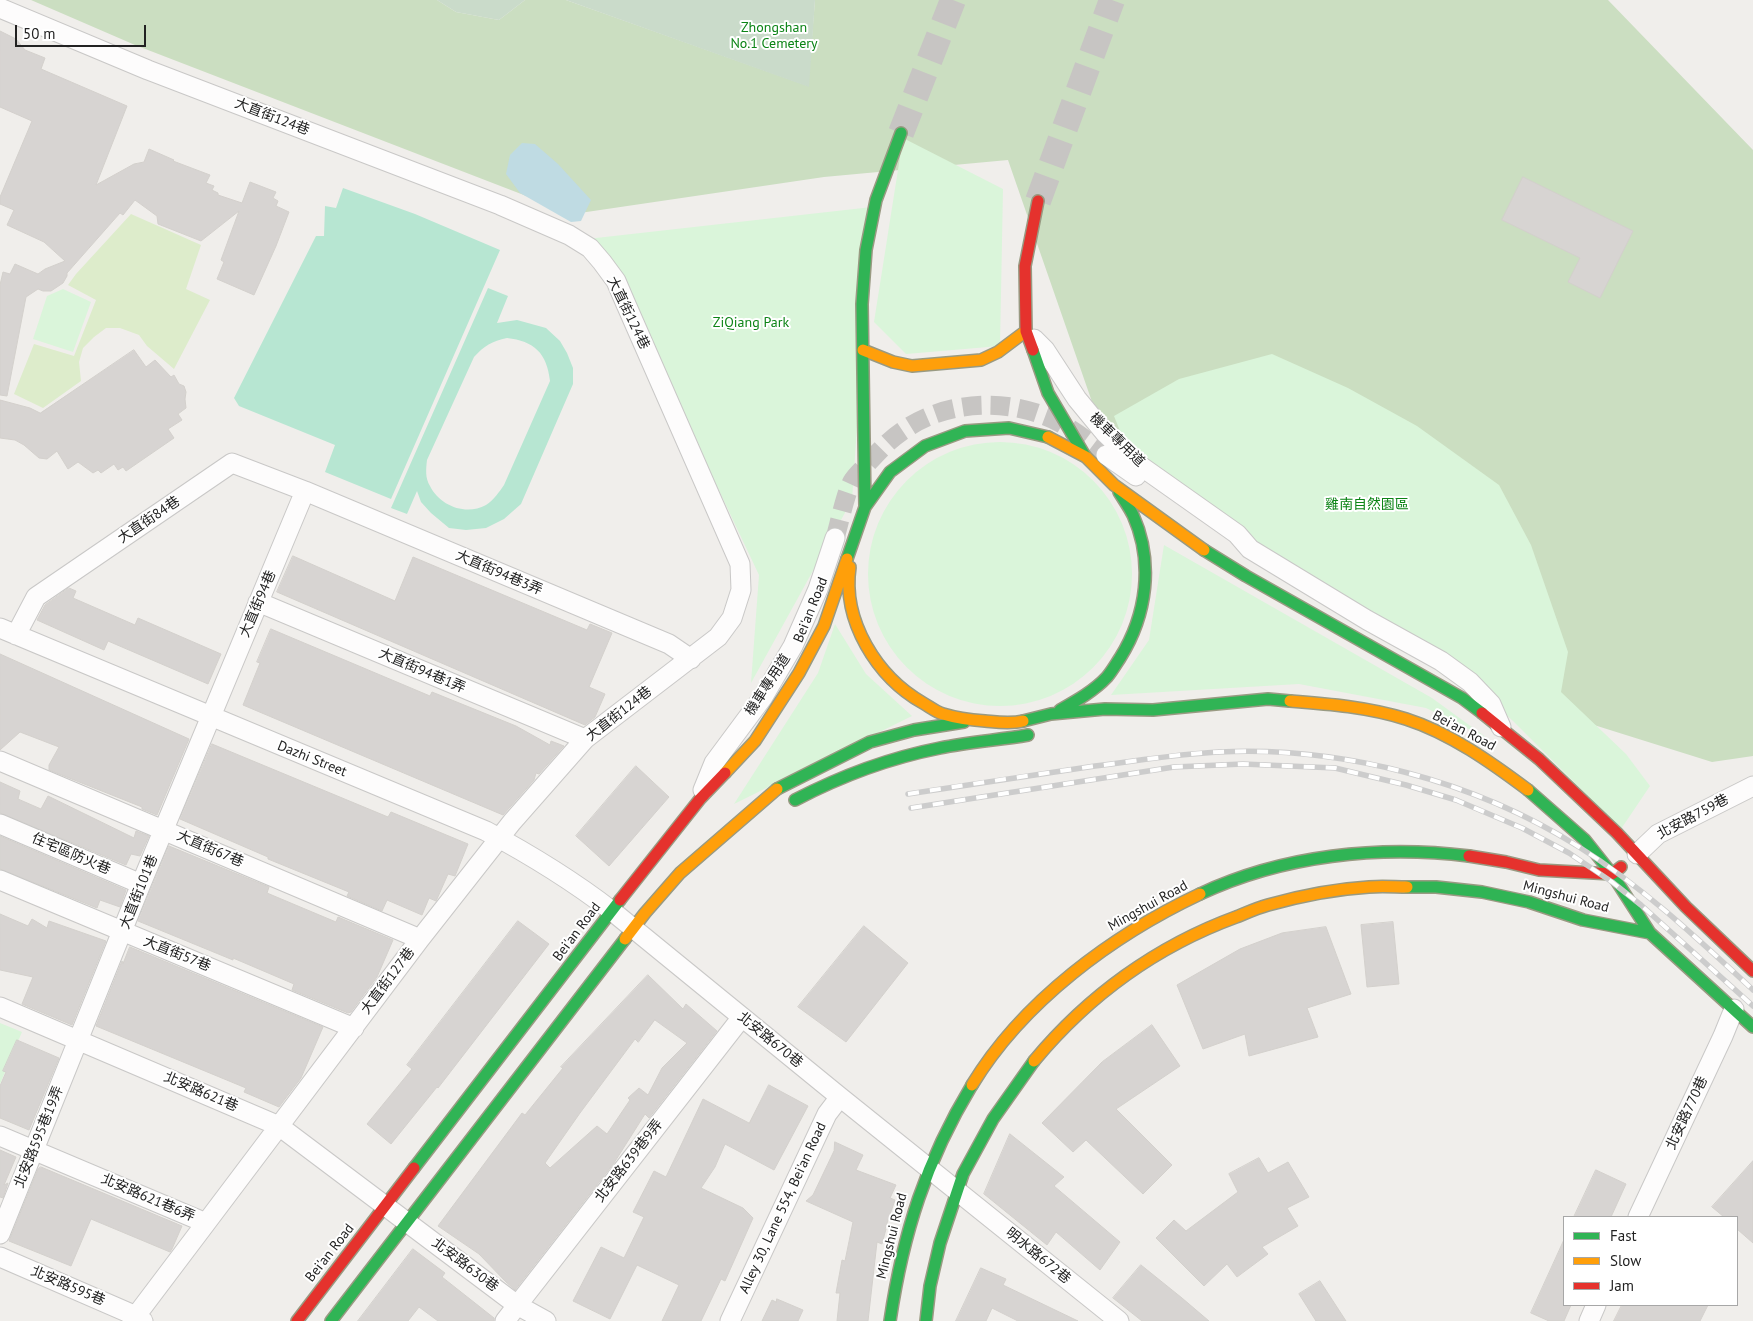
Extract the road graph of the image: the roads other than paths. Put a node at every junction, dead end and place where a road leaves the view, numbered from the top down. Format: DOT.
graph roads {
  1 [pos="0,8"];
  2 [pos="901,133"];
  3 [pos="1038,202"];
  4 [pos="1026,330"];
  5 [pos="863,350"];
  6 [pos="1106,455"];
  7 [pos="1086,457"];
  8 [pos="1114,485"];
  9 [pos="305,491"];
  10 [pos="865,507"];
  11 [pos="843,542"];
  12 [pos="1250,549"];
  13 [pos="258,602"];
  14 [pos="8,632"];
  15 [pos="691,659"];
  16 [pos="1153,710"];
  17 [pos="1051,714"];
  18 [pos="211,717"];
  19 [pos="975,720"];
  20 [pos="1126,720"];
  21 [pos="1502,728"];
  22 [pos="1038,734"];
  23 [pos="585,739"];
  24 [pos="0,760"];
  25 [pos="1753,786"];
  26 [pos="700,799"];
  27 [pos="785,806"];
  28 [pos="762,818"];
  29 [pos="0,824"];
  30 [pos="164,829"];
  31 [pos="722,835"];
  32 [pos="499,838"];
  33 [pos="1636,854"];
  34 [pos="1612,874"];
  35 [pos="0,880"];
  36 [pos="141,884"];
  37 [pos="612,911"];
  38 [pos="633,929"];
  39 [pos="123,932"];
  40 [pos="1650,933"];
  41 [pos="420,939"];
  42 [pos="1753,971"];
  43 [pos="0,1007"];
  44 [pos="1734,1008"];
  45 [pos="742,1017"];
  46 [pos="1753,1027"];
  47 [pos="354,1028"];
  48 [pos="79,1040"];
  49 [pos="840,1097"];
  50 [pos="279,1126"];
  51 [pos="0,1136"];
  52 [pos="33,1150"];
  53 [pos="928,1168"];
  54 [pos="957,1191"];
  55 [pos="385,1206"];
  56 [pos="1638,1216"];
  57 [pos="407,1222"];
  58 [pos="206,1223"];
  59 [pos="0,1234"];
  60 [pos="0,1257"];
  61 [pos="517,1305"];
  62 [pos="1596,1306"];
  63 [pos="137,1319"];
  64 [pos="296,1321"];
  65 [pos="331,1321"];
  66 [pos="505,1321"];
  67 [pos="546,1321"];
  68 [pos="730,1321"];
  69 [pos="890,1321"];
  70 [pos="926,1321"];
  71 [pos="1119,1321"];
  72 [pos="1589,1321"];
  1 -- 15 [label="street, 大直街124巷"];
  2 -- 5 [label="main road"];
  3 -- 4 [label="main road"];
  4 -- 5 [label="main road"];
  4 -- 7 [label="main road"];
  4 -- 12 [label="street, 機車專用道"];
  5 -- 10 [label="main road"];
  6 -- 12 [label="street, 機車專用道"];
  7 -- 8 [label="main road, Bei'an Road"];
  7 -- 10 [label="main road, Bei'an Road"];
  8 -- 17 [label="main road, Bei'an Road"];
  8 -- 21 [label="main road, Bei'an Road"];
  9 -- 13 [label="street, 大直街94巷"];
  9 -- 14 [label="street, 大直街84巷"];
  9 -- 15 [label="street, 大直街94巷3弄"];
  10 -- 11 [label="main road, Bei'an Road"];
  11 -- 19 [label="main road, Bei'an Road"];
  11 -- 26 [label="street, 機車專用道"];
  12 -- 21 [label="street, 機車專用道"];
  13 -- 18 [label="street, 大直街94巷"];
  13 -- 23 [label="street, 大直街94巷1弄"];
  14 -- 18 [label="street, Dazhi Street"];
  15 -- 23 [label="street, 大直街124巷"];
  16 -- 17 [label="main road, Bei'an Road"];
  16 -- 20 [label="main road"];
  16 -- 34 [label="main road, Bei'an Road"];
  17 -- 19 [label="main road, Bei'an Road"];
  18 -- 30 [label="street, 大直街101巷"];
  18 -- 32 [label="street, Dazhi Street"];
  19 -- 31 [label="main road, Bei'an Road"];
  21 -- 33 [label="main road, Bei'an Road"];
  22 -- 27 [label="main road"];
  23 -- 32 [label="street, 大直街124巷"];
  24 -- 30 [label="street, 大直街67巷"];
  25 -- 33 [label="street, 北安路759巷"];
  26 -- 37 [label="main road, Bei'an Road"];
  28 -- 31 [label="main road"];
  29 -- 36 [label="street, 住宅區防火巷"];
  30 -- 36 [label="street, 大直街101巷"];
  30 -- 41 [label="street, 大直街67巷"];
  31 -- 38 [label="main road, Bei'an Road"];
  32 -- 37 [label="street, Dazhi Street"];
  32 -- 41 [label="street, 大直街127巷"];
  33 -- 34 [label="main road"];
  33 -- 42 [label="main road, Bei'an Road"];
  34 -- 40 [label="main road, Bei'an Road"];
  34 -- 53 [label="main road, Mingshui Road"];
  35 -- 39 [label="street, 大直街57巷"];
  36 -- 39 [label="street, 大直街101巷"];
  37 -- 38 [label="street, 北安路670巷"];
  37 -- 55 [label="main road, Bei'an Road"];
  38 -- 45 [label="street, 北安路670巷"];
  38 -- 57 [label="main road, Bei'an Road"];
  39 -- 47 [label="street, 大直街57巷"];
  39 -- 48 [label="street, 大直街101巷"];
  40 -- 44 [label="main road, Bei'an Road"];
  40 -- 54 [label="main road, Mingshui Road"];
  41 -- 47 [label="street, 大直街127巷"];
  43 -- 48 [label="street, 北安路621巷"];
  44 -- 46 [label="main road, Bei'an Road"];
  44 -- 56 [label="street, 北安路770巷"];
  45 -- 49 [label="street, 北安路670巷"];
  45 -- 61 [label="street, 北安路639巷9弄"];
  47 -- 50 [label="street, 大直街127巷"];
  48 -- 50 [label="street, 北安路621巷"];
  48 -- 52 [label="street, 北安路595巷19弄"];
  49 -- 53 [label="street, 北安路670巷"];
  49 -- 68 [label="street, Alley 30, Lane 554, Bei'an Road"];
  50 -- 55 [label="street, 北安路621巷"];
  50 -- 58 [label="street, 北安路621巷6弄"];
  51 -- 52 [label="street, 北安路621巷6弄"];
  52 -- 58 [label="street, 北安路621巷6弄"];
  52 -- 59 [label="street, 北安路595巷19弄"];
  53 -- 54 [label="street, 明水路672巷"];
  53 -- 69 [label="main road, Mingshui Road"];
  54 -- 70 [label="main road, Mingshui Road"];
  54 -- 71 [label="street, 明水路672巷"];
  55 -- 57 [label="street, 北安路630巷"];
  55 -- 64 [label="main road, Bei'an Road"];
  57 -- 61 [label="street, 北安路630巷"];
  57 -- 65 [label="main road, Bei'an Road"];
  58 -- 63 [label="street, 北安路595巷"];
  60 -- 63 [label="street, 北安路595巷"];
  61 -- 66 [label="street, 北安路639巷9弄"];
  61 -- 67 [label="street, 北安路630巷"];
  62 -- 72 [label="street"];
}
